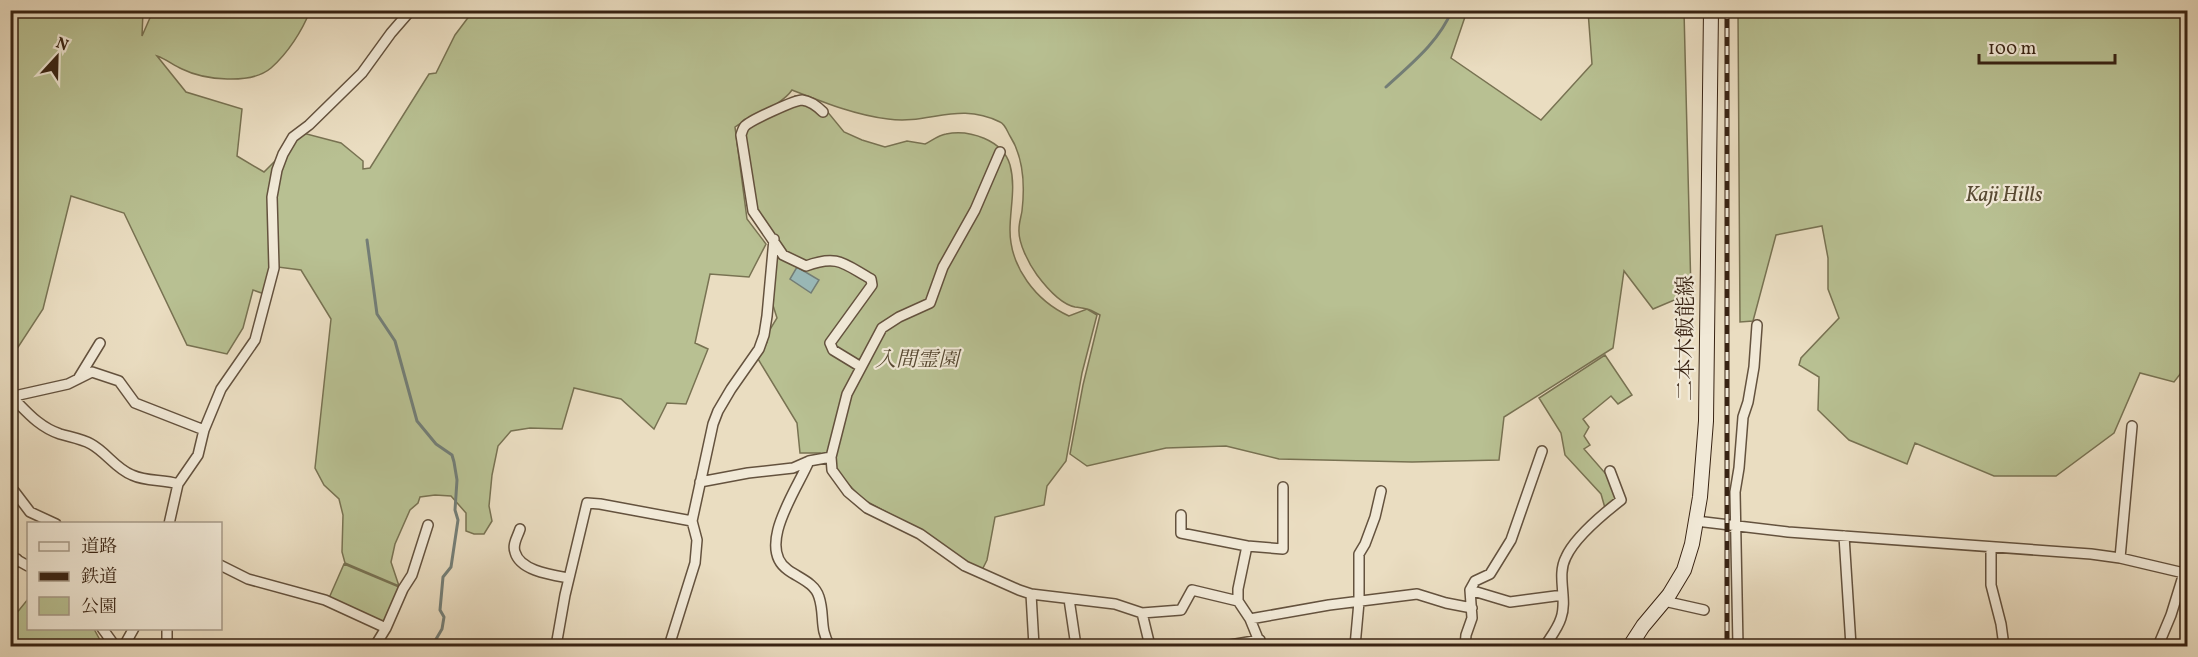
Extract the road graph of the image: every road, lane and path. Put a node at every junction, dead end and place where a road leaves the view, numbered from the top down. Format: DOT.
graph roads {
  1 [pos="411,10"];
  2 [pos="1711,10"];
  3 [pos="823,112"];
  4 [pos="1000,152"];
  5 [pos="774,238"];
  6 [pos="1757,326"];
  7 [pos="100,343"];
  8 [pos="861,367"];
  9 [pos="78,379"];
  10 [pos="11,397"];
  11 [pos="2132,426"];
  12 [pos="204,430"];
  13 [pos="1542,451"];
  14 [pos="831,457"];
  15 [pos="809,461"];
  16 [pos="1610,471"];
  17 [pos="700,482"];
  18 [pos="178,484"];
  19 [pos="1284,486"];
  20 [pos="10,489"];
  21 [pos="1381,491"];
  22 [pos="1181,515"];
  23 [pos="692,521"];
  24 [pos="1696,521"];
  25 [pos="52,522"];
  26 [pos="169,522"];
  27 [pos="428,525"];
  28 [pos="1735,526"];
  29 [pos="520,529"];
  30 [pos="1844,536"];
  31 [pos="1247,546"];
  32 [pos="1991,547"];
  33 [pos="14,557"];
  34 [pos="2120,558"];
  35 [pos="27,565"];
  36 [pos="222,566"];
  37 [pos="10,570"];
  38 [pos="2186,574"];
  39 [pos="569,578"];
  40 [pos="1470,590"];
  41 [pos="1031,594"];
  42 [pos="1563,595"];
  43 [pos="1069,598"];
  44 [pos="1238,601"];
  45 [pos="1664,601"];
  46 [pos="1359,602"];
  47 [pos="1472,608"];
  48 [pos="1704,610"];
  49 [pos="1142,613"];
  50 [pos="1250,619"];
  51 [pos="386,628"];
  52 [pos="103,630"];
  53 [pos="133,630"];
  54 [pos="167,630"];
  55 [pos="1260,643"];
  56 [pos="115,646"];
  57 [pos="124,646"];
  58 [pos="167,646"];
  59 [pos="375,646"];
  60 [pos="556,646"];
  61 [pos="670,646"];
  62 [pos="830,646"];
  63 [pos="1034,646"];
  64 [pos="1076,646"];
  65 [pos="1150,646"];
  66 [pos="1217,646"];
  67 [pos="1224,646"];
  68 [pos="1355,646"];
  69 [pos="1465,646"];
  70 [pos="1545,646"];
  71 [pos="1630,646"];
  72 [pos="1738,646"];
  73 [pos="1851,646"];
  74 [pos="2004,646"];
  75 [pos="2158,646"];
  1 -- 12 [label="street"];
  2 -- 24 [label="main road, 二本木飯能線"];
  3 -- 5 [label="street"];
  4 -- 8 [label="street"];
  5 -- 8 [label="street"];
  5 -- 17 [label="street"];
  6 -- 28 [label="street"];
  7 -- 9 [label="street"];
  8 -- 14 [label="street"];
  9 -- 10 [label="street"];
  9 -- 12 [label="street"];
  10 -- 18 [label="street"];
  11 -- 34 [label="street"];
  12 -- 18 [label="street"];
  13 -- 40 [label="street"];
  14 -- 15 [label="street"];
  14 -- 41 [label="street"];
  15 -- 17 [label="street"];
  15 -- 62 [label="street"];
  16 -- 42 [label="street"];
  17 -- 23 [label="street"];
  18 -- 26 [label="street"];
  19 -- 31 [label="street"];
  20 -- 25 [label="street"];
  21 -- 46 [label="street"];
  22 -- 31 [label="street"];
  23 -- 39 [label="street"];
  23 -- 61 [label="street"];
  24 -- 28 [label="street"];
  24 -- 45 [label="main road, 二本木飯能線"];
  27 -- 51 [label="street"];
  28 -- 30 [label="street"];
  28 -- 72 [label="street"];
  29 -- 39 [label="street"];
  30 -- 32 [label="street"];
  30 -- 73 [label="street"];
  31 -- 44 [label="street"];
  32 -- 34 [label="street"];
  32 -- 74 [label="street"];
  33 -- 35 [label="street"];
  33 -- 37 [label="street"];
  34 -- 38 [label="street"];
  36 -- 51 [label="street"];
  38 -- 75 [label="street"];
  39 -- 60 [label="street"];
  40 -- 42 [label="street"];
  40 -- 47 [label="street"];
  41 -- 43 [label="street"];
  41 -- 63 [label="street"];
  42 -- 70 [label="street"];
  43 -- 49 [label="street"];
  43 -- 64 [label="street"];
  44 -- 49 [label="street"];
  44 -- 50 [label="street"];
  45 -- 48 [label="street"];
  45 -- 71 [label="main road, 二本木飯能線"];
  46 -- 47 [label="street"];
  46 -- 50 [label="street"];
  46 -- 68 [label="street"];
  47 -- 69 [label="street"];
  49 -- 65 [label="street"];
  50 -- 55 [label="street"];
  51 -- 59 [label="street"];
  52 -- 56 [label="street"];
  53 -- 57 [label="street"];
  54 -- 58 [label="street"];
  55 -- 67 [label="street"];
  66 -- 67 [label="street"];
}
